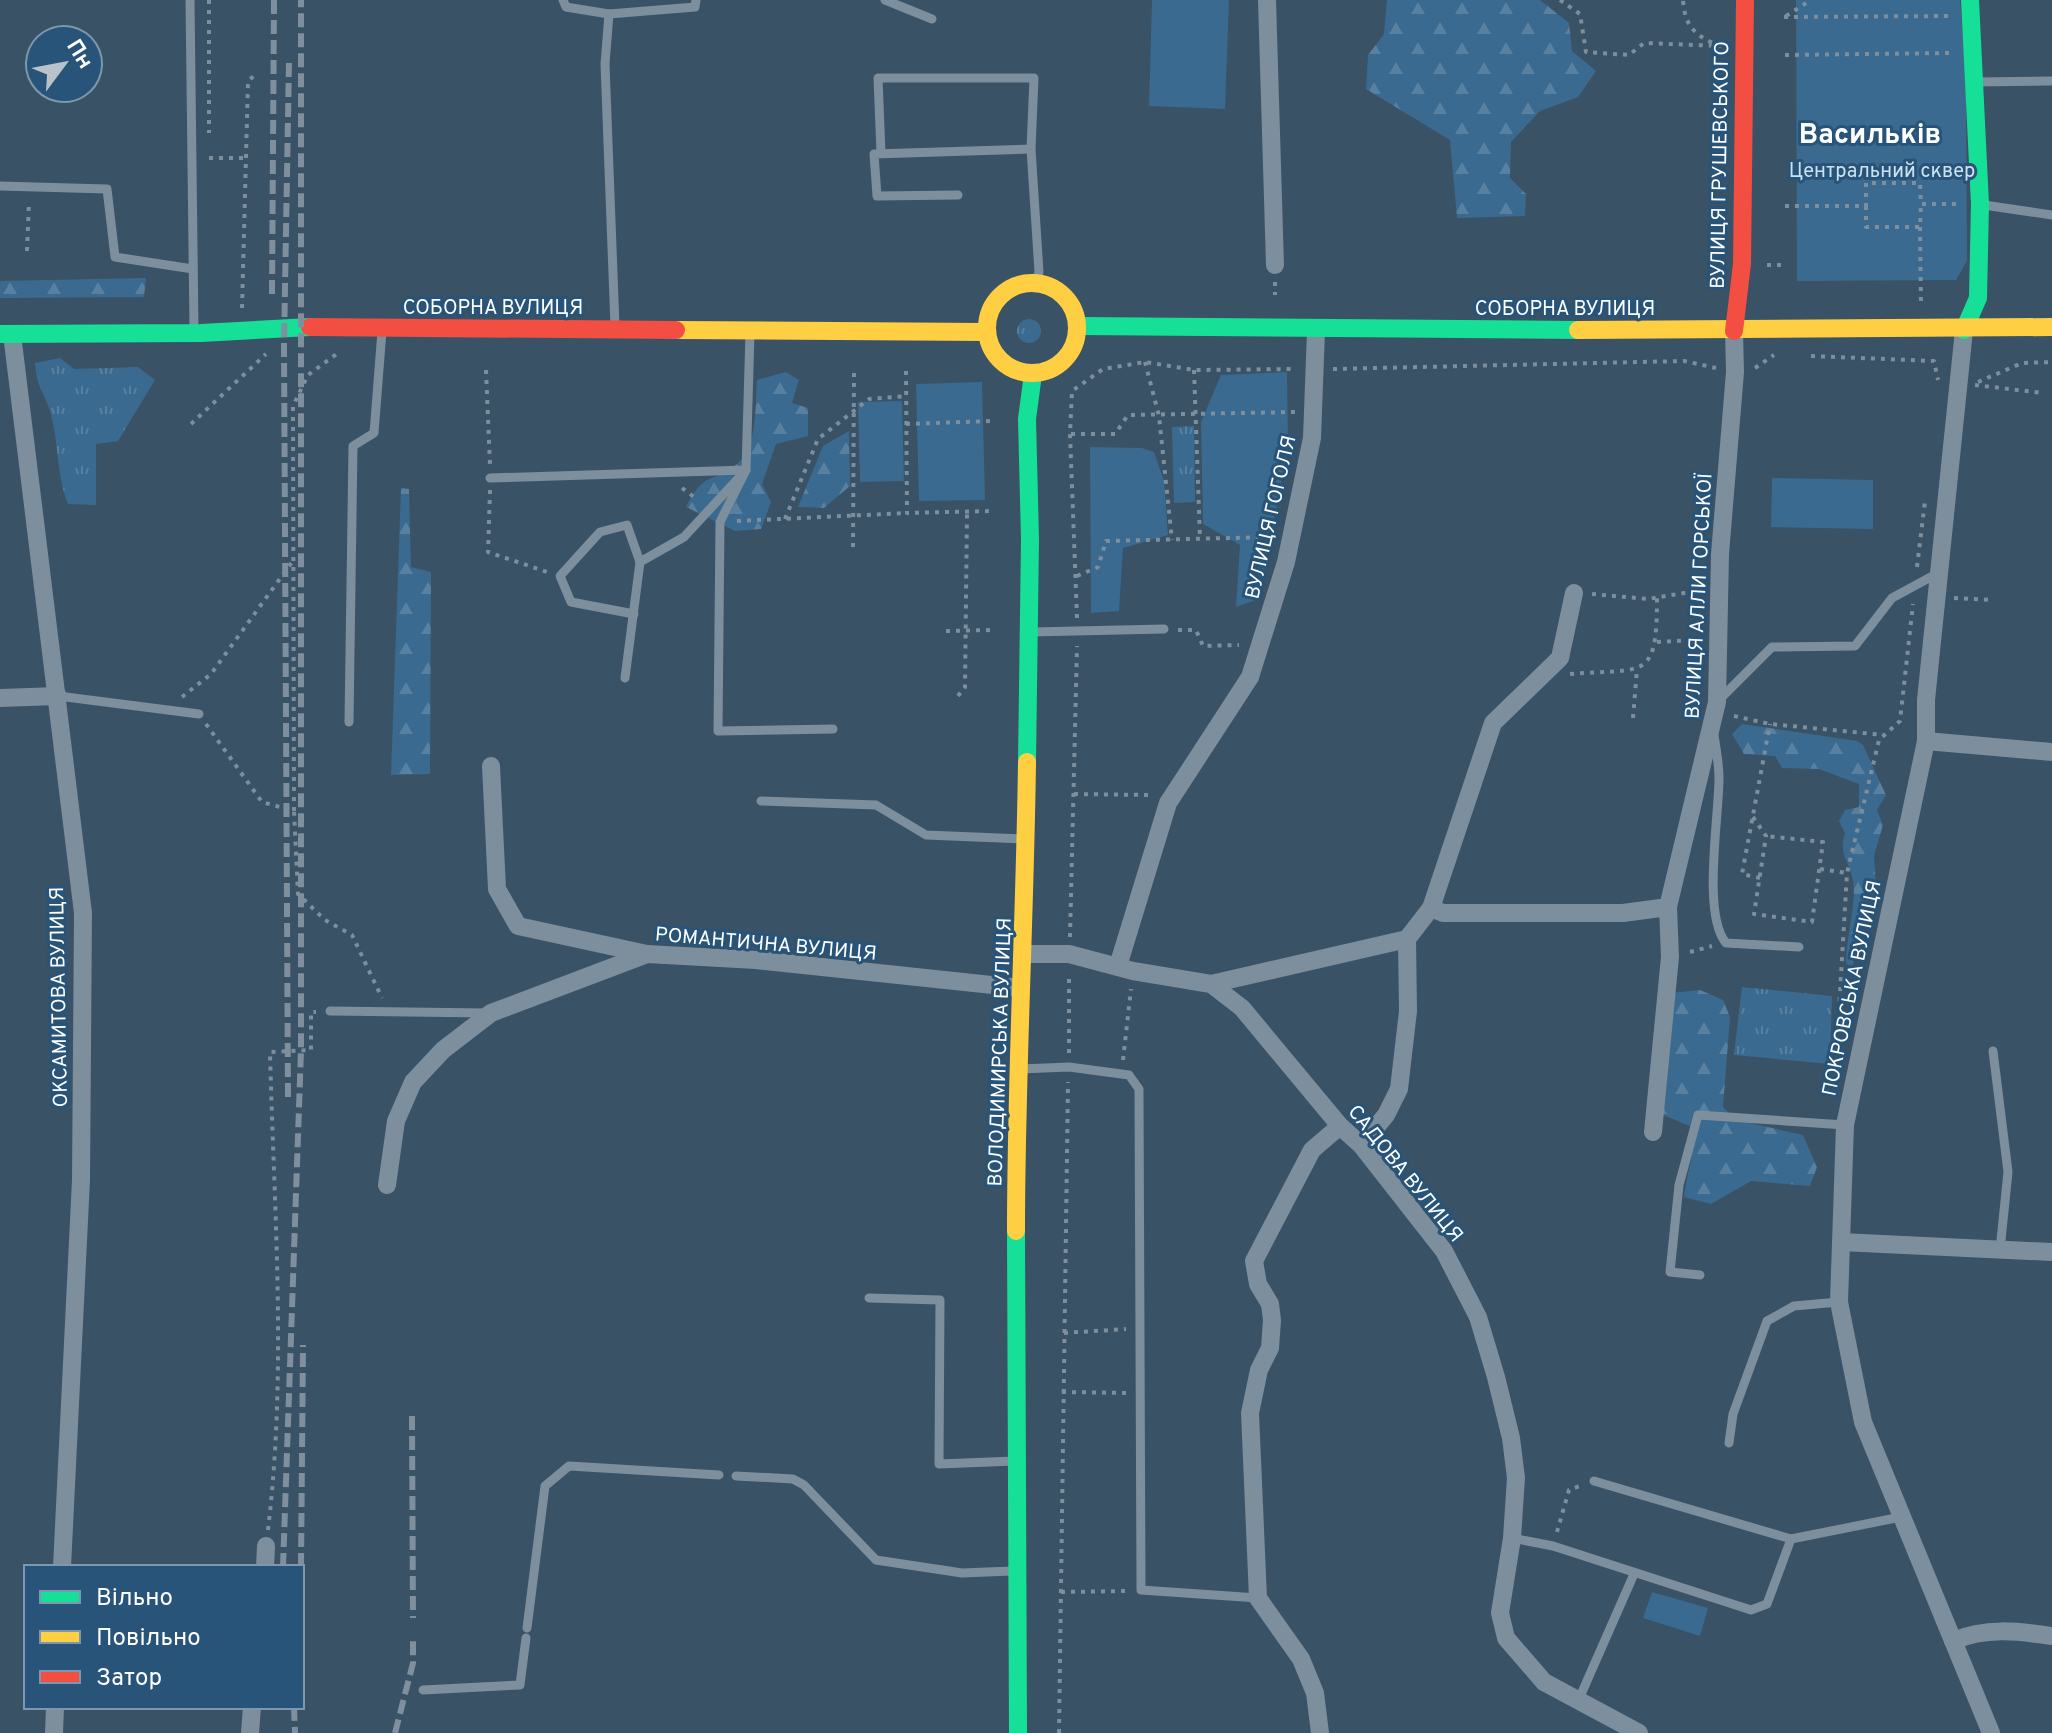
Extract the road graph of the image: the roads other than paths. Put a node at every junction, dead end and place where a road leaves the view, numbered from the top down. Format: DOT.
graph roads {
  1 [pos="190,0"];
  2 [pos="563,0"];
  3 [pos="696,0"];
  4 [pos="885,0"];
  5 [pos="1267,0"];
  6 [pos="1745,0"];
  7 [pos="1965,8"];
  8 [pos="609,14"];
  9 [pos="932,19"];
  10 [pos="2052,81"];
  11 [pos="1973,82"];
  12 [pos="1031,149"];
  13 [pos="881,153"];
  14 [pos="0,186"];
  15 [pos="958,195"];
  16 [pos="1980,204"];
  17 [pos="2052,215"];
  18 [pos="193,269"];
  19 [pos="1275,273"];
  20 [pos="1036,283"];
  21 [pos="1078,326"];
  22 [pos="2052,327"];
  23 [pos="382,328"];
  24 [pos="615,329"];
  25 [pos="751,330"];
  26 [pos="1964,330"];
  27 [pos="1316,331"];
  28 [pos="1734,331"];
  29 [pos="986,332"];
  30 [pos="194,333"];
  31 [pos="6,334"];
  32 [pos="1033,374"];
  33 [pos="746,470"];
  34 [pos="490,478"];
  35 [pos="640,562"];
  36 [pos="1940,572"];
  37 [pos="1574,593"];
  38 [pos="634,614"];
  39 [pos="1164,629"];
  40 [pos="1029,632"];
  41 [pos="625,678"];
  42 [pos="58,696"];
  43 [pos="0,698"];
  44 [pos="1717,702"];
  45 [pos="199,714"];
  46 [pos="349,722"];
  47 [pos="1713,727"];
  48 [pos="833,729"];
  49 [pos="1926,741"];
  50 [pos="2052,752"];
  51 [pos="491,766"];
  52 [pos="761,801"];
  53 [pos="1026,839"];
  54 [pos="1668,907"];
  55 [pos="1431,908"];
  56 [pos="1407,939"];
  57 [pos="1799,947"];
  58 [pos="647,954"];
  59 [pos="1025,954"];
  60 [pos="1125,968"];
  61 [pos="1211,984"];
  62 [pos="1020,988"];
  63 [pos="330,1011"];
  64 [pos="491,1013"];
  65 [pos="1993,1051"];
  66 [pos="1016,1069"];
  67 [pos="1845,1125"];
  68 [pos="1340,1126"];
  69 [pos="1653,1132"];
  70 [pos="1361,1145"];
  71 [pos="387,1185"];
  72 [pos="1841,1242"];
  73 [pos="2000,1250"];
  74 [pos="2052,1252"];
  75 [pos="1700,1275"];
  76 [pos="869,1298"];
  77 [pos="1839,1302"];
  78 [pos="1729,1443"];
  79 [pos="1015,1461"];
  80 [pos="719,1475"];
  81 [pos="736,1476"];
  82 [pos="1594,1481"];
  83 [pos="1901,1517"];
  84 [pos="1512,1538"];
  85 [pos="1791,1539"];
  86 [pos="266,1546"];
  87 [pos="62,1565"];
  88 [pos="265,1565"];
  89 [pos="1016,1571"];
  90 [pos="1634,1574"];
  91 [pos="1258,1598"];
  92 [pos="2052,1636"];
  93 [pos="1953,1641"];
  94 [pos="423,1690"];
  95 [pos="1579,1699"];
  96 [pos="55,1709"];
  97 [pos="252,1709"];
  98 [pos="54,1733"];
  99 [pos="250,1733"];
  100 [pos="1018,1733"];
  101 [pos="1320,1733"];
  102 [pos="1639,1733"];
  103 [pos="1991,1733"];
  1 -- 18 [label="lane"];
  2 -- 8 [label="lane"];
  3 -- 8 [label="lane"];
  4 -- 9 [label="lane"];
  5 -- 19 [label="street"];
  6 -- 28 [label="main road, ВУЛИЦЯ ГРУШЕВСЬКОГО"];
  7 -- 11 [label="main road"];
  8 -- 24 [label="lane"];
  10 -- 11 [label="lane"];
  11 -- 16 [label="main road"];
  12 -- 13 [label="lane"];
  12 -- 13 [label="lane"];
  12 -- 20 [label="lane"];
  13 -- 15 [label="lane"];
  14 -- 18 [label="lane"];
  16 -- 17 [label="lane"];
  16 -- 26 [label="main road"];
  18 -- 30 [label="lane"];
  20 -- 21 [label="main road"];
  20 -- 29 [label="main road"];
  21 -- 27 [label="main road, СОБОРНА ВУЛИЦЯ"];
  21 -- 32 [label="main road"];
  22 -- 26 [label="main road, СОБОРНА ВУЛИЦЯ"];
  23 -- 24 [label="main road, СОБОРНА ВУЛИЦЯ"];
  23 -- 30 [label="main road, СОБОРНА ВУЛИЦЯ"];
  23 -- 46 [label="lane"];
  24 -- 25 [label="main road, СОБОРНА ВУЛИЦЯ"];
  25 -- 29 [label="main road, СОБОРНА ВУЛИЦЯ"];
  25 -- 33 [label="lane"];
  26 -- 28 [label="main road, СОБОРНА ВУЛИЦЯ"];
  26 -- 36 [label="street, ПОКРОВСЬКА ВУЛИЦЯ"];
  27 -- 28 [label="main road, СОБОРНА ВУЛИЦЯ"];
  27 -- 60 [label="street, ВУЛИЦЯ ГОГОЛЯ"];
  28 -- 44 [label="street, ВУЛИЦЯ АЛЛИ ГОРСЬКОЇ"];
  29 -- 32 [label="main road"];
  30 -- 31 [label="main road, СОБОРНА ВУЛИЦЯ"];
  31 -- 42 [label="street, ОКСАМИТОВА ВУЛИЦЯ"];
  32 -- 40 [label="main road, ВОЛОДИМИРСЬКА ВУЛИЦЯ"];
  33 -- 34 [label="lane"];
  33 -- 35 [label="lane"];
  33 -- 48 [label="lane"];
  35 -- 38 [label="lane"];
  35 -- 38 [label="lane"];
  36 -- 44 [label="lane"];
  36 -- 49 [label="street, ПОКРОВСЬКА ВУЛИЦЯ"];
  37 -- 55 [label="street"];
  38 -- 41 [label="lane"];
  39 -- 40 [label="lane"];
  40 -- 53 [label="main road, ВОЛОДИМИРСЬКА ВУЛИЦЯ"];
  42 -- 43 [label="street"];
  42 -- 45 [label="lane"];
  42 -- 87 [label="street, ОКСАМИТОВА ВУЛИЦЯ"];
  44 -- 47 [label="street, ВУЛИЦЯ АЛЛИ ГОРСЬКОЇ"];
  47 -- 54 [label="street, ВУЛИЦЯ АЛЛИ ГОРСЬКОЇ"];
  47 -- 57 [label="lane"];
  49 -- 50 [label="street"];
  49 -- 67 [label="street, ПОКРОВСЬКА ВУЛИЦЯ"];
  51 -- 58 [label="street"];
  52 -- 53 [label="lane"];
  53 -- 59 [label="main road, ВОЛОДИМИРСЬКА ВУЛИЦЯ"];
  54 -- 55 [label="street"];
  54 -- 69 [label="street, ВУЛИЦЯ АЛЛИ ГОРСЬКОЇ"];
  55 -- 56 [label="street"];
  56 -- 61 [label="street"];
  56 -- 70 [label="street"];
  58 -- 62 [label="street, РОМАНТИЧНА ВУЛИЦЯ"];
  58 -- 64 [label="street, РОМАНТИЧНА ВУЛИЦЯ"];
  59 -- 60 [label="street, САДОВА ВУЛИЦЯ"];
  59 -- 62 [label="main road, ВОЛОДИМИРСЬКА ВУЛИЦЯ"];
  60 -- 61 [label="street, САДОВА ВУЛИЦЯ"];
  61 -- 68 [label="street, САДОВА ВУЛИЦЯ"];
  62 -- 66 [label="main road, ВОЛОДИМИРСЬКА ВУЛИЦЯ"];
  63 -- 64 [label="lane"];
  64 -- 71 [label="street, РОМАНТИЧНА ВУЛИЦЯ"];
  65 -- 73 [label="lane"];
  66 -- 79 [label="main road, ВОЛОДИМИРСЬКА ВУЛИЦЯ"];
  66 -- 91 [label="lane"];
  67 -- 72 [label="street, ПОКРОВСЬКА ВУЛИЦЯ"];
  67 -- 75 [label="lane"];
  68 -- 70 [label="street, САДОВА ВУЛИЦЯ"];
  68 -- 91 [label="street"];
  70 -- 84 [label="street, САДОВА ВУЛИЦЯ"];
  72 -- 73 [label="street"];
  72 -- 77 [label="street, ПОКРОВСЬКА ВУЛИЦЯ"];
  73 -- 74 [label="street"];
  76 -- 79 [label="lane"];
  77 -- 78 [label="lane"];
  77 -- 83 [label="street, ПОКРОВСЬКА ВУЛИЦЯ"];
  79 -- 89 [label="main road, ВОЛОДИМИРСЬКА ВУЛИЦЯ"];
  80 -- 94 [label="lane"];
  81 -- 89 [label="lane"];
  82 -- 85 [label="lane"];
  83 -- 85 [label="lane"];
  83 -- 93 [label="street, ПОКРОВСЬКА ВУЛИЦЯ"];
  84 -- 90 [label="lane"];
  84 -- 95 [label="street, САДОВА ВУЛИЦЯ"];
  85 -- 90 [label="lane"];
  86 -- 88 [label="street"];
  89 -- 100 [label="main road, ВОЛОДИМИРСЬКА ВУЛИЦЯ"];
  90 -- 95 [label="lane"];
  91 -- 101 [label="street"];
  92 -- 93 [label="street"];
  93 -- 103 [label="street, ПОКРОВСЬКА ВУЛИЦЯ"];
  95 -- 102 [label="street, САДОВА ВУЛИЦЯ"];
  96 -- 98 [label="street"];
  97 -- 99 [label="street"];
}
